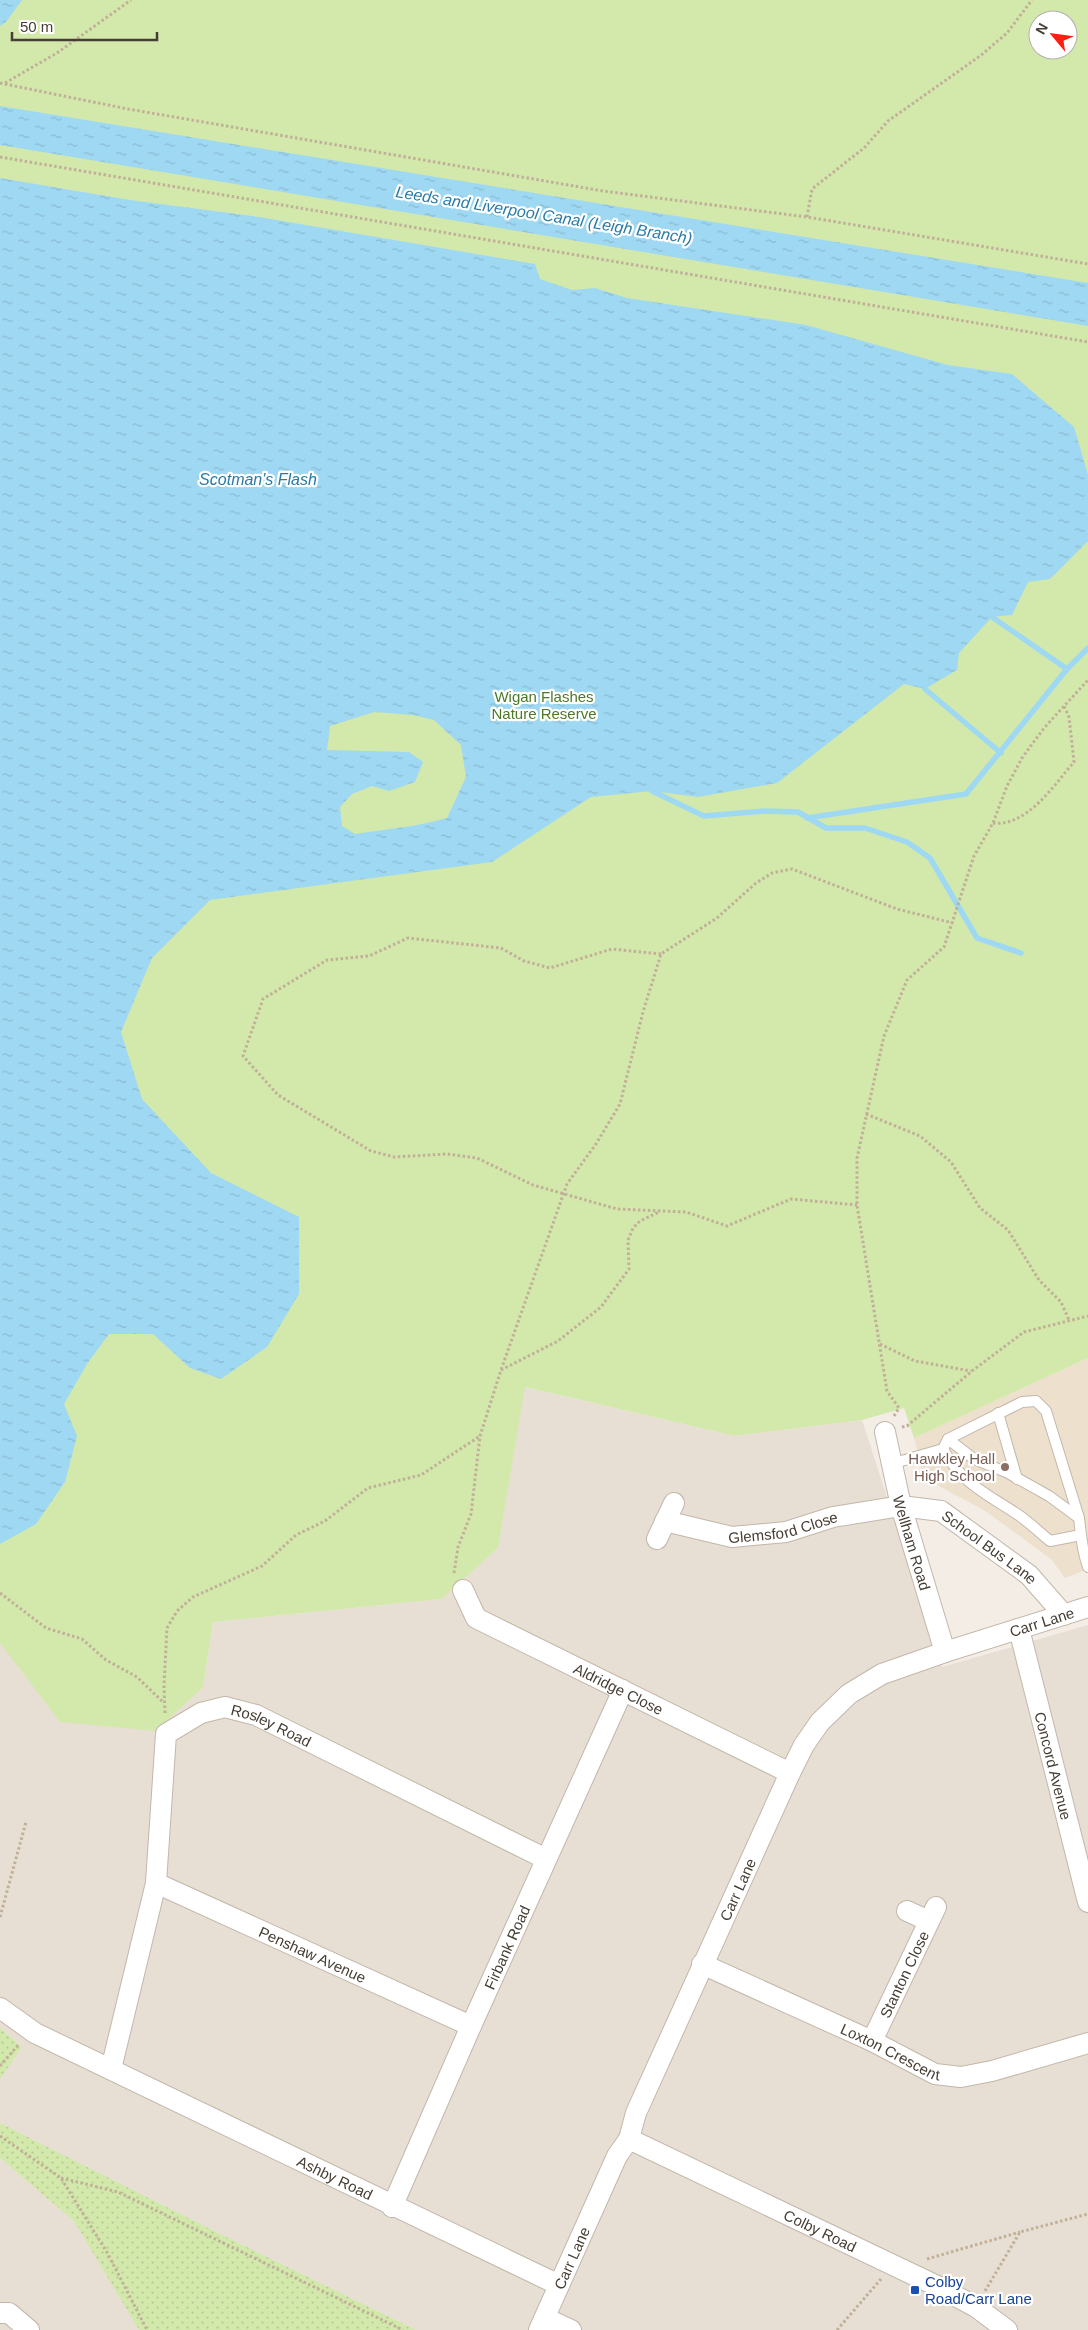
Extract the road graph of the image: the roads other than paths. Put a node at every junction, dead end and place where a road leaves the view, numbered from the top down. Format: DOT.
graph roads {
  1 [pos="998,1413"];
  2 [pos="885,1432"];
  3 [pos="948,1439"];
  4 [pos="943,1449"];
  5 [pos="892,1464"];
  6 [pos="1017,1479"];
  7 [pos="901,1506"];
  8 [pos="1080,1518"];
  9 [pos="1081,1535"];
  10 [pos="657,1538"];
  11 [pos="1088,1567"];
  12 [pos="463,1590"];
  13 [pos="1088,1607"];
  14 [pos="1064,1615"];
  15 [pos="1019,1629"];
  16 [pos="945,1652"];
  17 [pos="623,1690"];
  18 [pos="790,1773"];
  19 [pos="546,1859"];
  20 [pos="156,1882"];
  21 [pos="1088,1902"];
  22 [pos="907,1911"];
  23 [pos="702,1964"];
  24 [pos="0,2008"];
  25 [pos="471,2026"];
  26 [pos="872,2041"];
  27 [pos="1088,2043"];
  28 [pos="111,2069"];
  29 [pos="629,2139"];
  30 [pos="392,2206"];
  31 [pos="559,2286"];
  32 [pos="0,2313"];
  33 [pos="542,2324"];
  34 [pos="30,2330"];
  35 [pos="571,2330"];
  36 [pos="1007,2330"];
  1 -- 3 [label="lane"];
  1 -- 6 [label="lane"];
  1 -- 8 [label="lane"];
  2 -- 5 [label="street, Wellham Road"];
  3 -- 4 [label="lane"];
  3 -- 6 [label="lane"];
  4 -- 5 [label="lane"];
  4 -- 9 [label="lane"];
  5 -- 7 [label="street, Wellham Road"];
  6 -- 8 [label="lane"];
  7 -- 10 [label="street, Glemsford Close"];
  7 -- 14 [label="street, School Bus Lane"];
  7 -- 16 [label="street, Wellham Road"];
  8 -- 9 [label="lane"];
  9 -- 11 [label="lane"];
  12 -- 17 [label="street, Aldridge Close"];
  13 -- 14 [label="street, Carr Lane"];
  14 -- 15 [label="street, Carr Lane"];
  15 -- 16 [label="street, Carr Lane"];
  15 -- 21 [label="street, Concord Avenue"];
  16 -- 18 [label="street, Carr Lane"];
  17 -- 18 [label="street, Aldridge Close"];
  17 -- 19 [label="street, Firbank Road"];
  18 -- 23 [label="street, Carr Lane"];
  19 -- 20 [label="street, Rosley Road"];
  19 -- 25 [label="street, Firbank Road"];
  20 -- 25 [label="street, Penshaw Avenue"];
  20 -- 28 [label="street"];
  22 -- 26 [label="street, Stanton Close"];
  23 -- 26 [label="street, Loxton Crescent"];
  23 -- 29 [label="street, Carr Lane"];
  24 -- 28 [label="street, Ashby Road"];
  25 -- 30 [label="street, Firbank Road"];
  26 -- 27 [label="street, Loxton Crescent"];
  28 -- 30 [label="street, Ashby Road"];
  29 -- 31 [label="street, Carr Lane"];
  29 -- 36 [label="street, Colby Road"];
  30 -- 31 [label="street, Ashby Road"];
  31 -- 33 [label="street, Carr Lane"];
  32 -- 34 [label="street"];
  33 -- 35 [label="street"];
}
